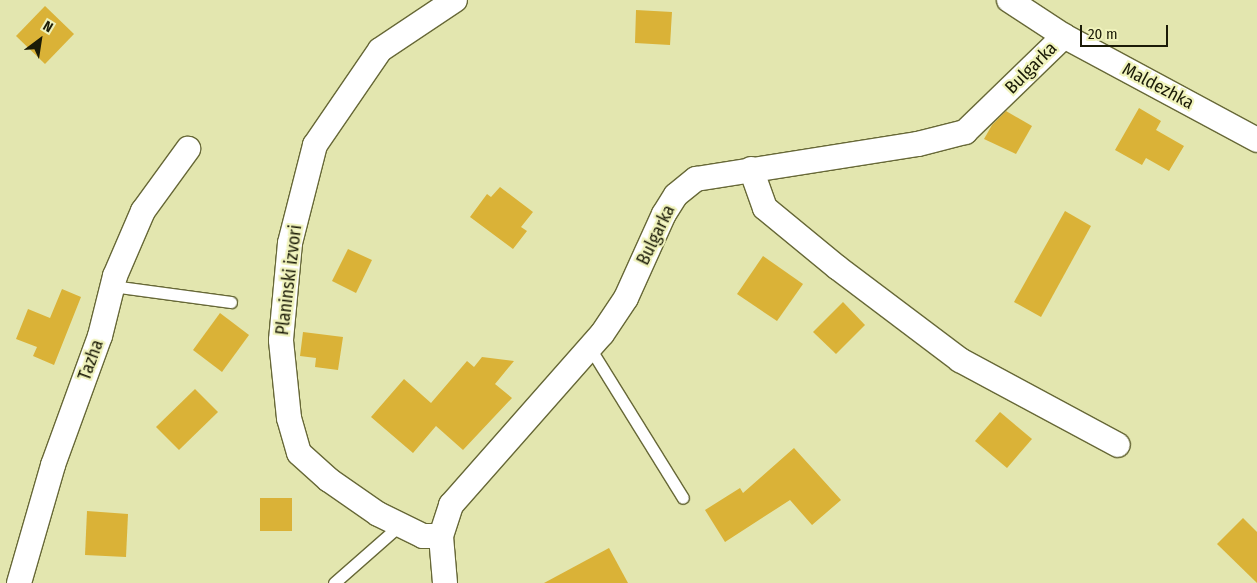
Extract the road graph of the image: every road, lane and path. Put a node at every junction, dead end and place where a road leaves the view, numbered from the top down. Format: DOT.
graph roads {
  1 [pos="455,0"];
  2 [pos="1009,0"];
  3 [pos="1064,36"];
  4 [pos="1257,140"];
  5 [pos="188,149"];
  6 [pos="751,169"];
  7 [pos="112,286"];
  8 [pos="231,302"];
  9 [pos="590,348"];
  10 [pos="1118,445"];
  11 [pos="683,498"];
  12 [pos="400,525"];
  13 [pos="441,536"];
  14 [pos="19,583"];
  15 [pos="334,583"];
  16 [pos="445,583"];
  1 -- 12 [label="street, Planinski izvori"];
  2 -- 3 [label="street, Maldezhka"];
  3 -- 4 [label="street, Maldezhka"];
  3 -- 6 [label="street, Bulgarka"];
  5 -- 7 [label="street, Tazha"];
  6 -- 9 [label="street, Bulgarka"];
  6 -- 10 [label="street"];
  7 -- 8 [label="lane"];
  7 -- 14 [label="street, Tazha"];
  9 -- 11 [label="lane"];
  9 -- 13 [label="street, Bulgarka"];
  12 -- 13 [label="street, Planinski izvori"];
  12 -- 15 [label="lane"];
  13 -- 16 [label="street, Bulgarka"];
}
